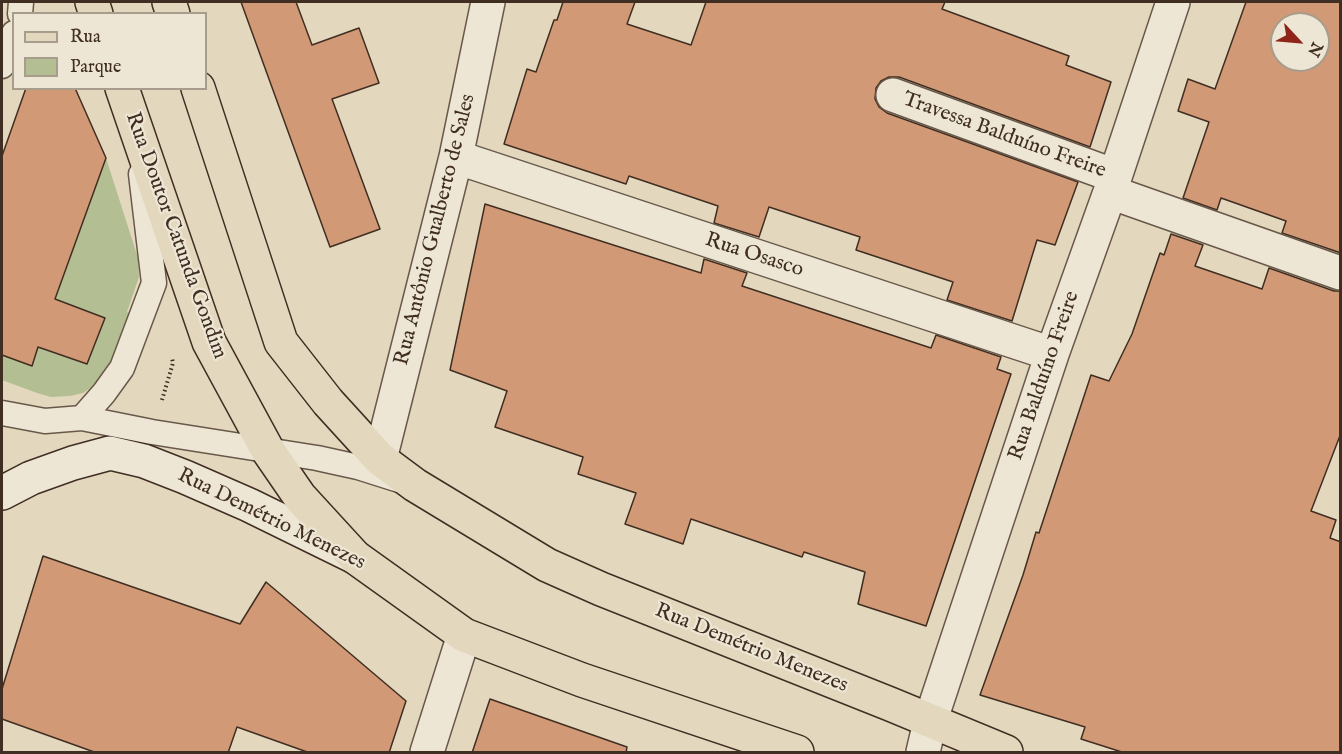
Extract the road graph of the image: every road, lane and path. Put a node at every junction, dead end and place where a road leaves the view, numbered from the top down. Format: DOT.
graph roads {
  1 [pos="488,2"];
  2 [pos="1173,2"];
  3 [pos="12,38"];
  4 [pos="2,66"];
  5 [pos="123,90"];
  6 [pos="199,90"];
  7 [pos="893,95"];
  8 [pos="134,123"];
  9 [pos="456,157"];
  10 [pos="1113,184"];
  11 [pos="1341,273"];
  12 [pos="1052,354"];
  13 [pos="173,363"];
  14 [pos="160,406"];
  15 [pos="2,413"];
  16 [pos="82,418"];
  17 [pos="267,449"];
  18 [pos="380,459"];
  19 [pos="415,485"];
  20 [pos="2,493"];
  21 [pos="355,557"];
  22 [pos="464,635"];
  23 [pos="926,737"];
  24 [pos="427,753"];
  25 [pos="797,753"];
  26 [pos="1006,753"];
  1 -- 9 [label="street, Rua Antônio Gualberto de Sales"];
  2 -- 10 [label="street, Rua Balduíno Freire"];
  3 -- 4 [label="lane"];
  5 -- 8 [label="main road, Rua Doutor Catunda Gondim"];
  6 -- 18 [label="main road"];
  7 -- 10 [label="street, Travessa Balduíno Freire"];
  8 -- 16 [label="lane"];
  8 -- 17 [label="main road, Rua Doutor Catunda Gondim"];
  9 -- 12 [label="street, Rua Osasco"];
  9 -- 18 [label="street, Rua Antônio Gualberto de Sales"];
  10 -- 11 [label="street, Travessa Balduíno Freire"];
  10 -- 12 [label="street, Rua Balduíno Freire"];
  12 -- 23 [label="street, Rua Balduíno Freire"];
  13 -- 14 [label="path"];
  15 -- 16 [label="lane"];
  16 -- 17 [label="lane"];
  17 -- 19 [label="lane"];
  17 -- 21 [label="main road, Rua Doutor Catunda Gondim"];
  18 -- 19 [label="main road, Rua Demétrio Menezes"];
  19 -- 23 [label="main road, Rua Demétrio Menezes"];
  20 -- 21 [label="street, Rua Demétrio Menezes"];
  21 -- 22 [label="main road, Rua Demétrio Menezes"];
  22 -- 24 [label="street"];
  22 -- 25 [label="main road, Rua Demétrio Menezes"];
  23 -- 26 [label="main road, Rua Demétrio Menezes"];
}
